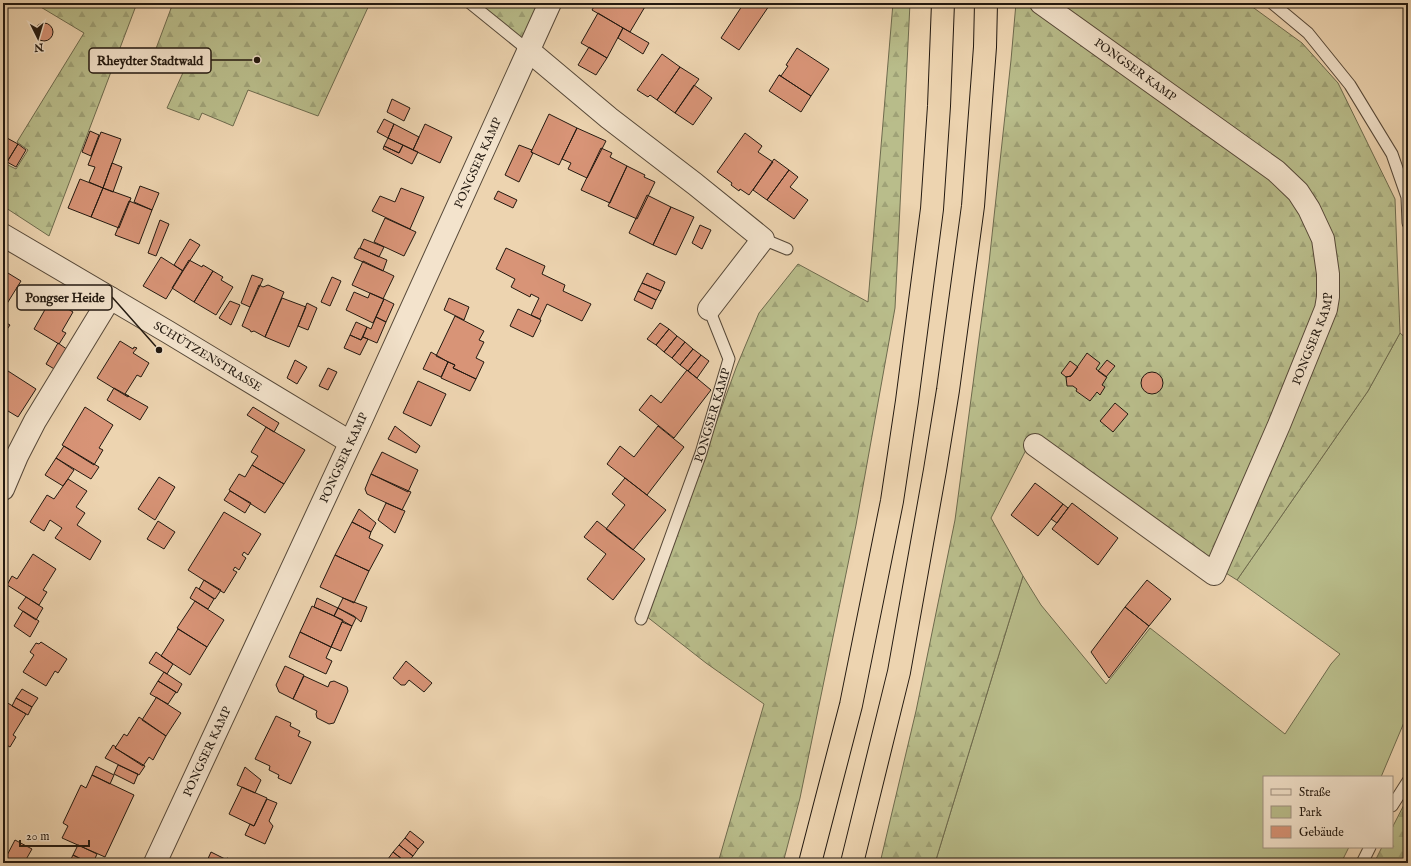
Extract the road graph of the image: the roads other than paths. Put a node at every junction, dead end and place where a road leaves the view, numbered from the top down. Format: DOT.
graph roads {
  1 [pos="470,3"];
  2 [pos="550,3"];
  3 [pos="986,3"];
  4 [pos="1041,3"];
  5 [pos="1272,3"];
  6 [pos="943,4"];
  7 [pos="528,50"];
  8 [pos="1408,223"];
  9 [pos="3,235"];
  10 [pos="763,239"];
  11 [pos="787,249"];
  12 [pos="110,298"];
  13 [pos="709,309"];
  14 [pos="350,442"];
  15 [pos="1035,445"];
  16 [pos="3,489"];
  17 [pos="641,619"];
  18 [pos="1408,782"];
  19 [pos="1393,804"];
  20 [pos="1370,848"];
  21 [pos="155,863"];
  22 [pos="810,863"];
  23 [pos="852,863"];
  24 [pos="1362,863"];
  1 -- 7 [label="lane"];
  2 -- 7 [label="street, PONGSER KAMP"];
  3 -- 23 [label="highway"];
  4 -- 15 [label="street, PONGSER KAMP"];
  5 -- 8 [label="lane"];
  6 -- 22 [label="highway"];
  7 -- 10 [label="street"];
  7 -- 14 [label="street, PONGSER KAMP"];
  9 -- 12 [label="street, SCHÜTZENSTRASSE"];
  10 -- 11 [label="lane"];
  10 -- 13 [label="street, PONGSER KAMP"];
  12 -- 14 [label="street, SCHÜTZENSTRASSE"];
  12 -- 16 [label="street"];
  13 -- 17 [label="lane, PONGSER KAMP"];
  14 -- 21 [label="street, PONGSER KAMP"];
  18 -- 19 [label="lane"];
  20 -- 24 [label="lane"];
}
